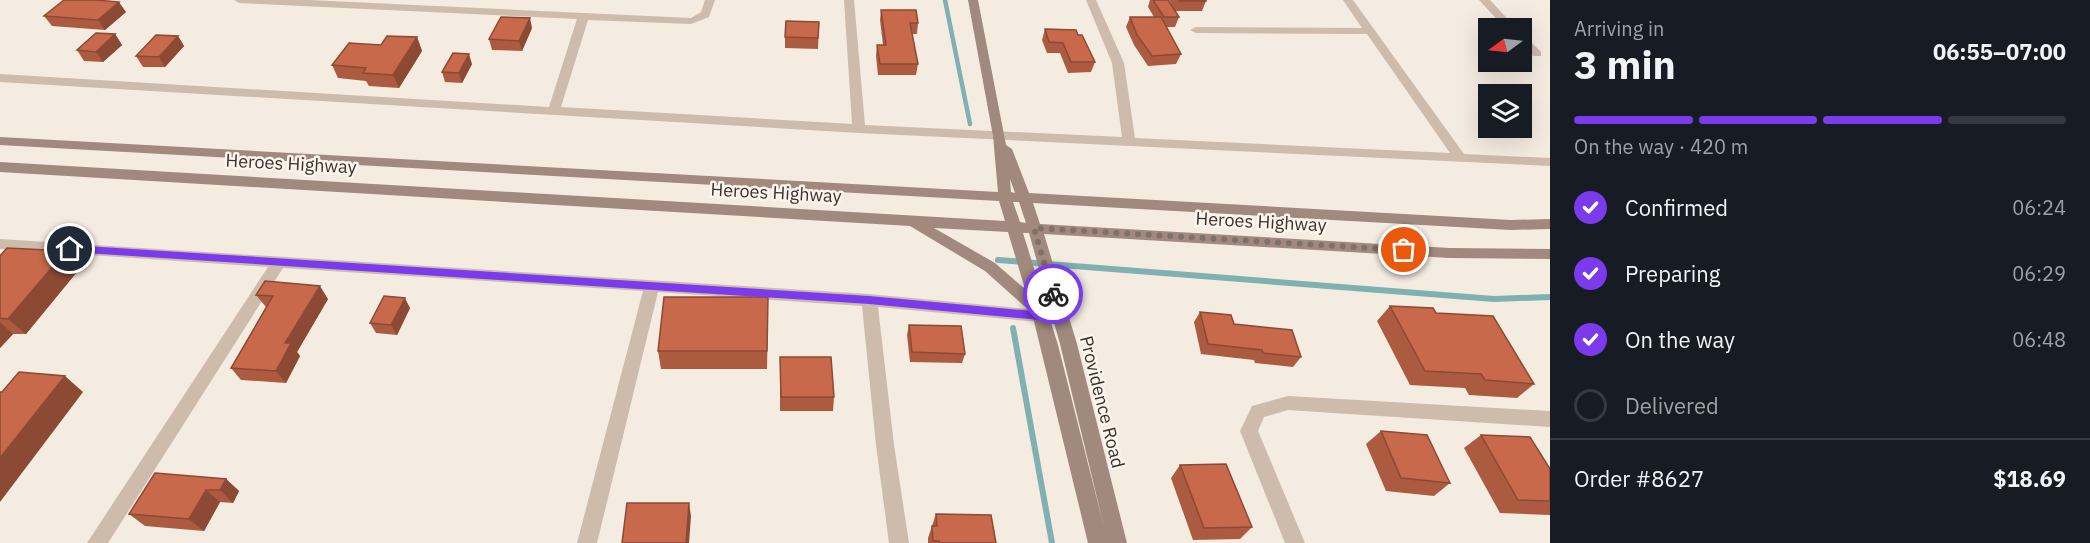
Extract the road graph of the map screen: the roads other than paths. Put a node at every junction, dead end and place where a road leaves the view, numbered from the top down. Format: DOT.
graph roads {
  1 [pos="239,0"];
  2 [pos="710,0"];
  3 [pos="849,0"];
  4 [pos="973,0"];
  5 [pos="1091,0"];
  6 [pos="1348,0"];
  7 [pos="1484,0"];
  8 [pos="438,4"];
  9 [pos="584,16"];
  10 [pos="1502,18"];
  11 [pos="1196,30"];
  12 [pos="1370,31"];
  13 [pos="1532,49"];
  14 [pos="1537,54"];
  15 [pos="0,78"];
  16 [pos="554,111"];
  17 [pos="859,129"];
  18 [pos="999,136"];
  19 [pos="0,141"];
  20 [pos="1129,141"];
  21 [pos="1460,156"];
  22 [pos="1550,162"];
  23 [pos="0,167"];
  24 [pos="1005,198"];
  25 [pos="1026,200"];
  26 [pos="911,220"];
  27 [pos="1550,224"];
  28 [pos="1014,227"];
  29 [pos="1034,228"];
  30 [pos="0,244"];
  31 [pos="1550,254"];
  32 [pos="279,262"];
  33 [pos="652,286"];
  34 [pos="869,300"];
  35 [pos="1041,313"];
  36 [pos="1060,318"];
  37 [pos="1550,419"];
  38 [pos="97,543"];
  39 [pos="586,543"];
  40 [pos="900,543"];
  41 [pos="1098,543"];
  42 [pos="1117,543"];
  43 [pos="1295,543"];
  1 -- 8 [label="street"];
  2 -- 9 [label="street"];
  3 -- 17 [label="street"];
  4 -- 18 [label="main road, Providence Road"];
  5 -- 20 [label="street"];
  6 -- 12 [label="street"];
  7 -- 10 [label="street"];
  8 -- 9 [label="street"];
  9 -- 16 [label="street"];
  11 -- 12 [label="street"];
  12 -- 21 [label="street"];
  13 -- 14 [label="street"];
  15 -- 16 [label="street"];
  16 -- 17 [label="street"];
  17 -- 18 [label="street"];
  18 -- 20 [label="street"];
  18 -- 24 [label="main road, Providence Road"];
  18 -- 25 [label="main road, Providence Road"];
  19 -- 24 [label="main road, Heroes Highway"];
  20 -- 21 [label="street"];
  21 -- 22 [label="street"];
  23 -- 26 [label="main road, Heroes Highway"];
  24 -- 25 [label="main road, Heroes Highway"];
  24 -- 28 [label="main road, Providence Road"];
  25 -- 27 [label="main road, Heroes Highway"];
  25 -- 29 [label="main road, Providence Road"];
  26 -- 28 [label="main road, Heroes Highway"];
  26 -- 35 [label="main road"];
  28 -- 29 [label="main road, Heroes Highway"];
  28 -- 35 [label="main road, Providence Road"];
  29 -- 31 [label="main road, Heroes Highway"];
  29 -- 36 [label="main road, Providence Road"];
  30 -- 32 [label="street"];
  32 -- 33 [label="street"];
  32 -- 38 [label="street"];
  33 -- 34 [label="street"];
  33 -- 39 [label="street"];
  34 -- 35 [label="street"];
  34 -- 40 [label="street"];
  35 -- 36 [label="street"];
  35 -- 41 [label="main road, Providence Road"];
  36 -- 42 [label="main road, Providence Road"];
  37 -- 43 [label="street"];
}
